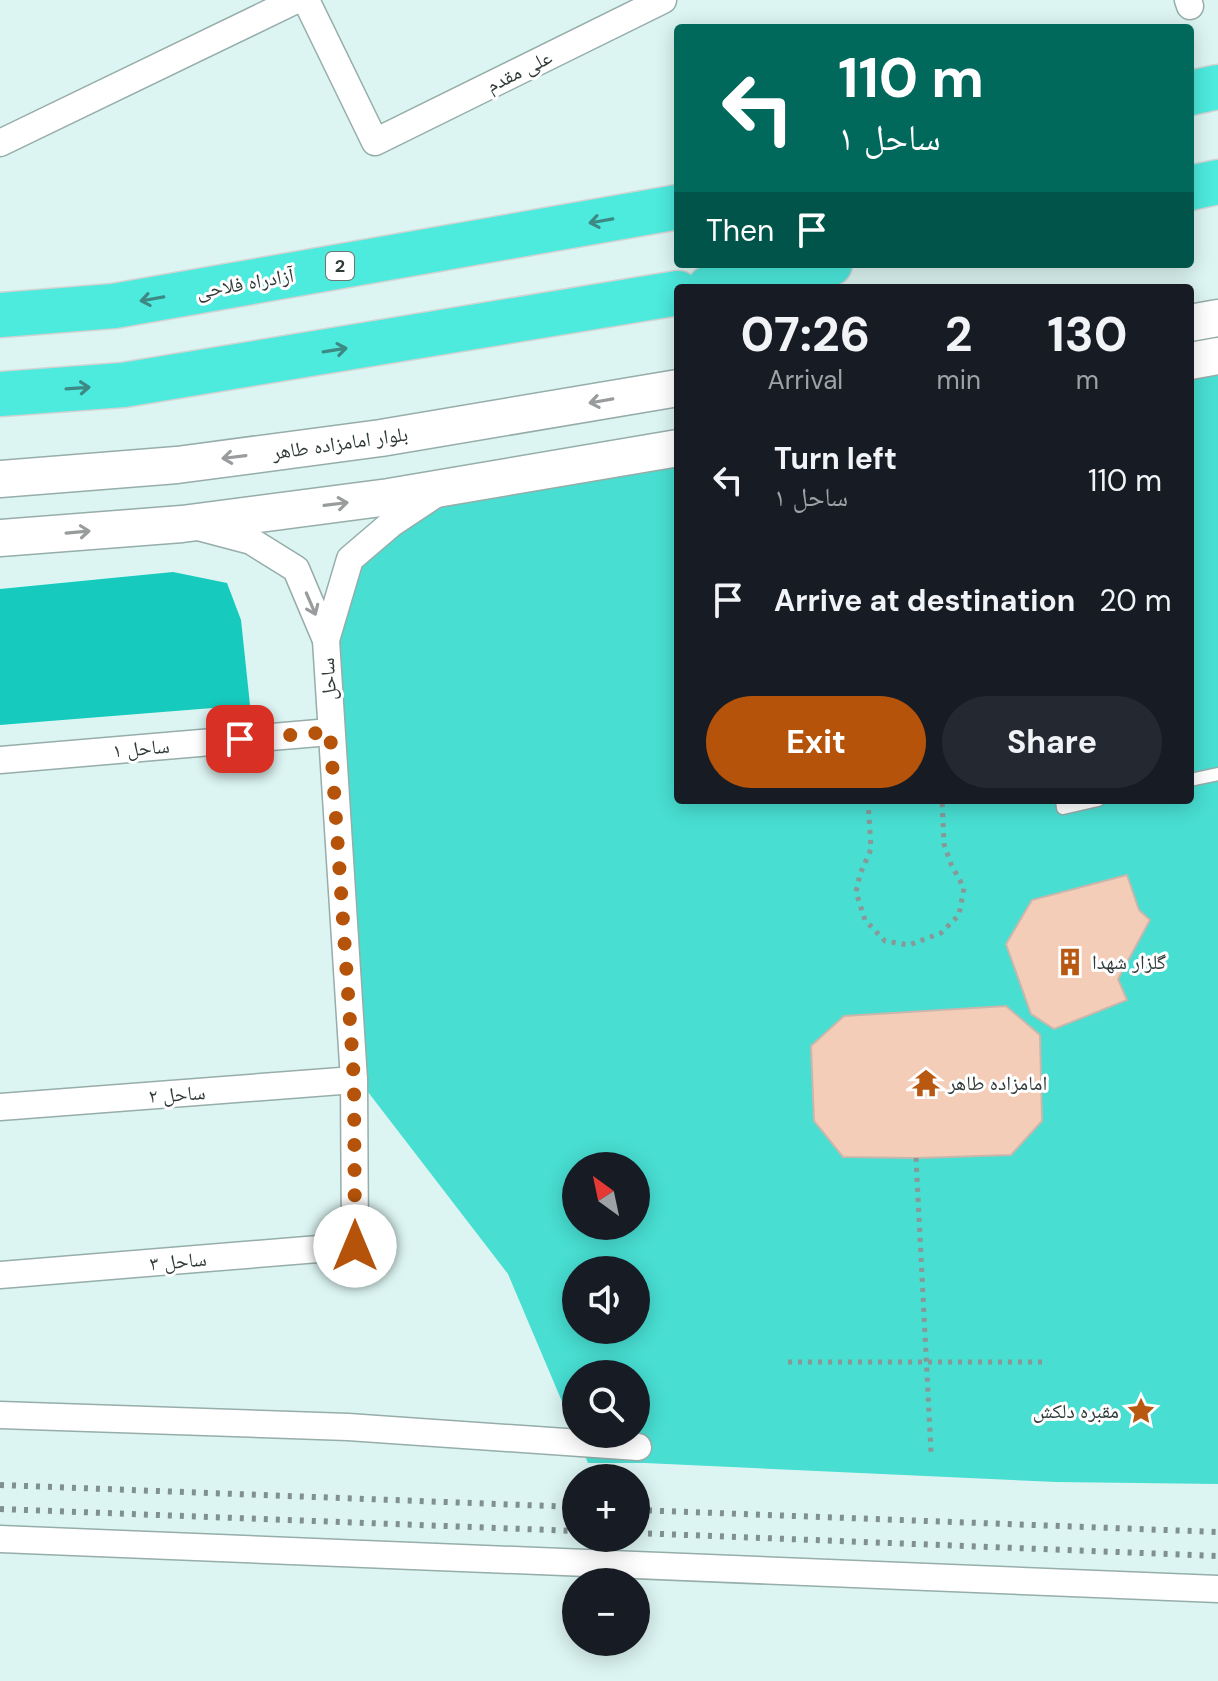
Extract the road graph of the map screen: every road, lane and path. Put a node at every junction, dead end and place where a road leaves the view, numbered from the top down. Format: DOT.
graph roads {
  1 [pos="296,0"];
  2 [pos="306,0"];
  3 [pos="663,0"];
  4 [pos="1218,87"];
  5 [pos="1194,92"];
  6 [pos="0,143"];
  7 [pos="1218,182"];
  8 [pos="1194,187"];
  9 [pos="674,208"];
  10 [pos="810,268"];
  11 [pos="729,284"];
  12 [pos="674,294"];
  13 [pos="1218,296"];
  14 [pos="1194,300"];
  15 [pos="0,315"];
  16 [pos="1218,318"];
  17 [pos="1194,322"];
  18 [pos="1218,356"];
  19 [pos="1194,360"];
  20 [pos="674,389"];
  21 [pos="0,394"];
  22 [pos="674,449"];
  23 [pos="0,479"];
  24 [pos="446,488"];
  25 [pos="182,524"];
  26 [pos="0,538"];
  27 [pos="326,640"];
  28 [pos="330,732"];
  29 [pos="0,760"];
  30 [pos="1218,774"];
  31 [pos="1194,779"];
  32 [pos="868,804"];
  33 [pos="942,804"];
  34 [pos="1062,804"];
  35 [pos="1080,804"];
  36 [pos="354,1080"];
  37 [pos="0,1107"];
  38 [pos="916,1158"];
  39 [pos="355,1246"];
  40 [pos="0,1275"];
  41 [pos="788,1362"];
  42 [pos="1043,1362"];
  43 [pos="0,1415"];
  44 [pos="562,1442"];
  45 [pos="931,1452"];
  46 [pos="0,1539"];
  47 [pos="1218,1589"];
  1 -- 6 [label="street"];
  2 -- 3 [label="street, علی مقدم"];
  4 -- 5 [label="highway"];
  7 -- 8 [label="highway"];
  9 -- 15 [label="highway, آزادراه فلاحی / 2, one-way"];
  10 -- 11 [label="highway"];
  21 -- 12 [label="highway, one-way"];
  13 -- 14 [label="main road"];
  16 -- 17 [label="main road"];
  18 -- 19 [label="main road"];
  20 -- 23 [label="main road, بلوار امامزاده طاهر, one-way"];
  22 -- 24 [label="main road"];
  25 -- 24 [label="main road, one-way"];
  24 -- 27 [label="street"];
  26 -- 25 [label="main road, one-way"];
  25 -- 27 [label="street, one-way"];
  27 -- 28 [label="street, ساحل"];
  28 -- 29 [label="street, ساحل ۱"];
  28 -- 36 [label="street, ساحل"];
  30 -- 31 [label="lane"];
  32 -- 33 [label="path"];
  34 -- 35 [label="lane"];
  36 -- 37 [label="street, ساحل ۲"];
  36 -- 39 [label="street, ساحل"];
  38 -- 45 [label="path"];
  39 -- 40 [label="street, ساحل ۳"];
  41 -- 42 [label="path"];
  43 -- 44 [label="street"];
  46 -- 47 [label="street"];
}
